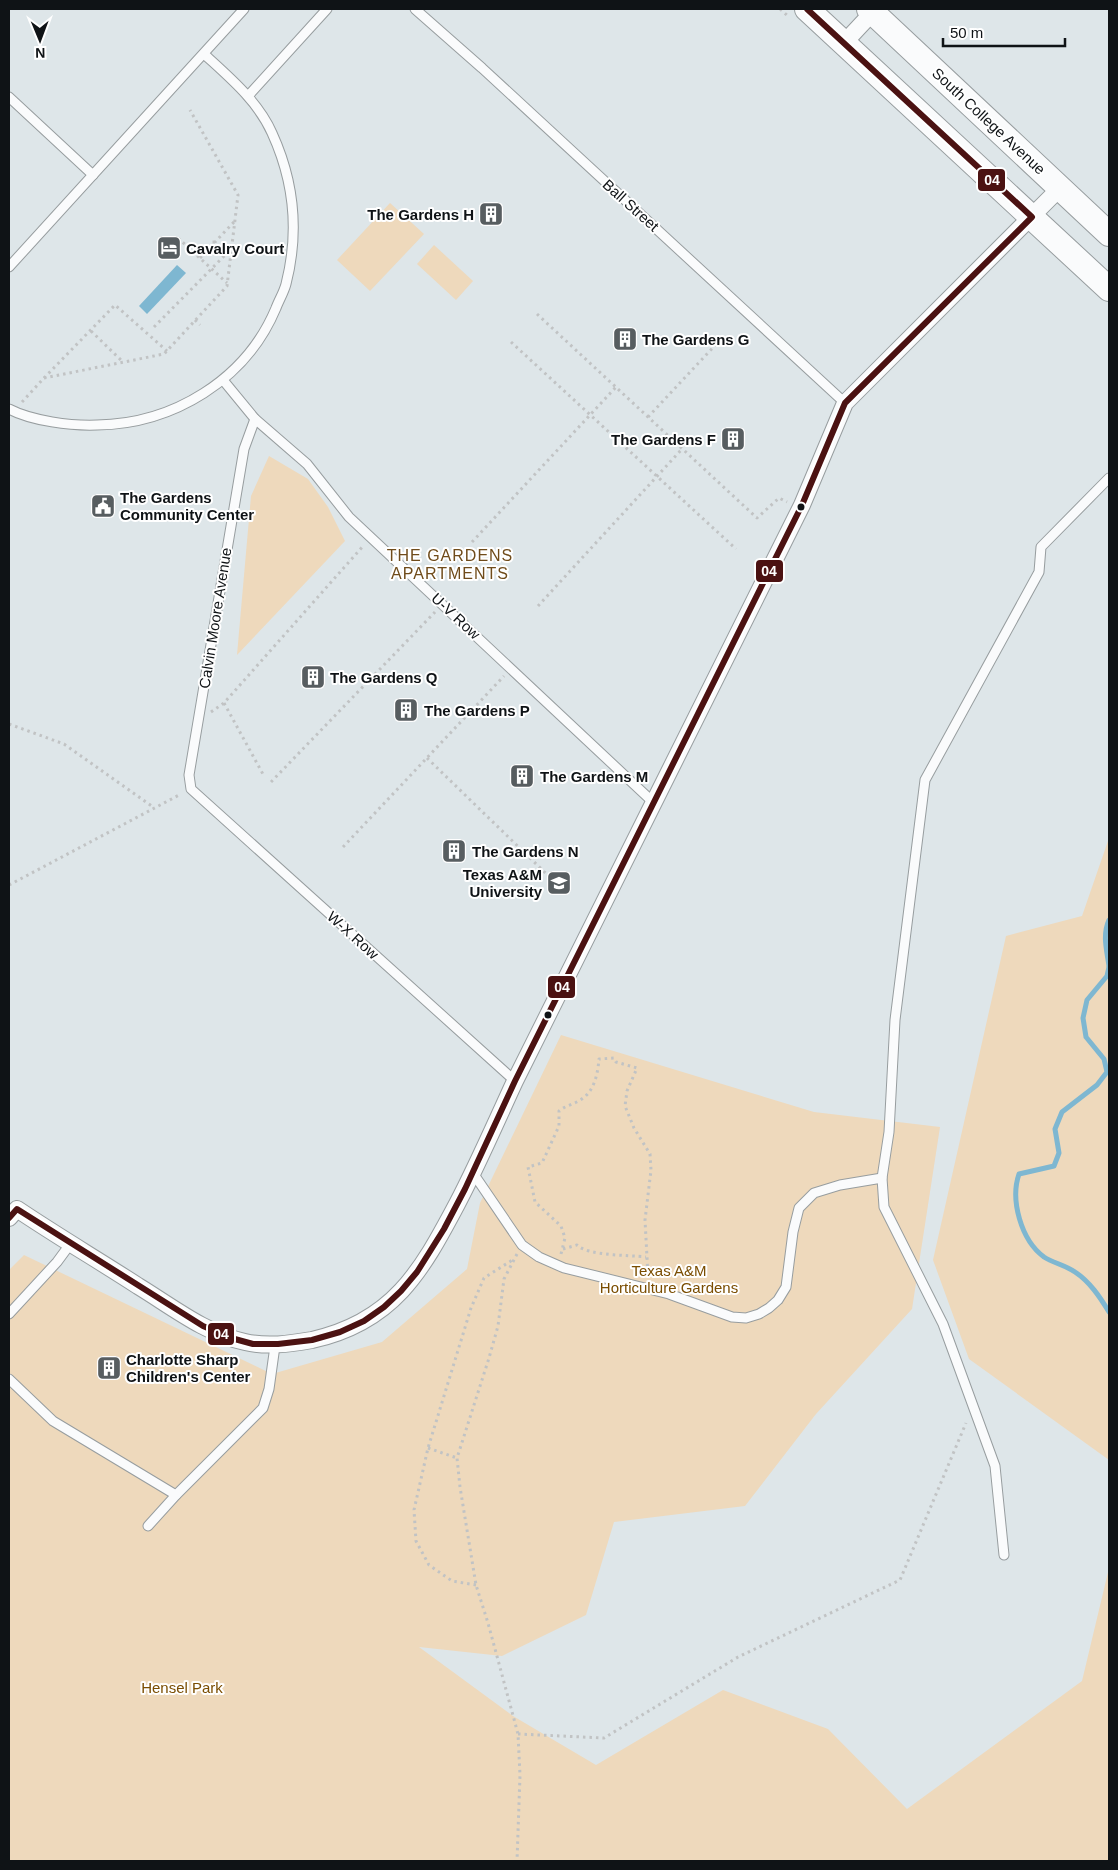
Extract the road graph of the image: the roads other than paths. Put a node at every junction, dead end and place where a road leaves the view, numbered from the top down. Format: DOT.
graph roads {
  1 [pos="244,9"];
  2 [pos="327,9"];
  3 [pos="415,9"];
  4 [pos="807,9"];
  5 [pos="873,10"];
  6 [pos="844,43"];
  7 [pos="204,54"];
  8 [pos="248,96"];
  9 [pos="9,97"];
  10 [pos="93,175"];
  11 [pos="1060,188"];
  12 [pos="1032,217"];
  13 [pos="1109,234"];
  14 [pos="9,267"];
  15 [pos="1109,289"];
  16 [pos="223,380"];
  17 [pos="845,403"];
  18 [pos="11,410"];
  19 [pos="255,419"];
  20 [pos="1109,478"];
  21 [pos="191,789"];
  22 [pos="654,803"];
  23 [pos="515,1081"];
  24 [pos="473,1173"];
  25 [pos="882,1178"];
  26 [pos="11,1210"];
  27 [pos="71,1243"];
  28 [pos="9,1314"];
  29 [pos="275,1346"];
  30 [pos="9,1379"];
  31 [pos="176,1495"];
  32 [pos="148,1526"];
  33 [pos="1004,1555"];
  1 -- 7 [label="lane"];
  2 -- 8 [label="lane"];
  3 -- 17 [label="lane, Ball Street"];
  4 -- 6 [label="main road"];
  5 -- 6 [label="street"];
  5 -- 11 [label="main road, South College Avenue"];
  6 -- 12 [label="main road"];
  7 -- 8 [label="lane"];
  7 -- 10 [label="lane"];
  8 -- 16 [label="lane"];
  9 -- 10 [label="lane"];
  10 -- 14 [label="lane"];
  11 -- 12 [label="street"];
  11 -- 13 [label="main road, South College Avenue"];
  12 -- 15 [label="main road"];
  12 -- 17 [label="street"];
  16 -- 18 [label="lane"];
  16 -- 19 [label="lane, U-V Row"];
  17 -- 22 [label="street"];
  19 -- 21 [label="lane, Calvin Moore Avenue"];
  19 -- 22 [label="lane, U-V Row"];
  20 -- 25 [label="lane"];
  21 -- 23 [label="lane, W-X Row"];
  22 -- 23 [label="street"];
  23 -- 24 [label="street"];
  24 -- 25 [label="lane"];
  24 -- 29 [label="street"];
  25 -- 33 [label="lane"];
  26 -- 27 [label="street"];
  27 -- 28 [label="lane"];
  27 -- 29 [label="street"];
  29 -- 31 [label="lane"];
  30 -- 31 [label="lane"];
  31 -- 32 [label="lane"];
}
